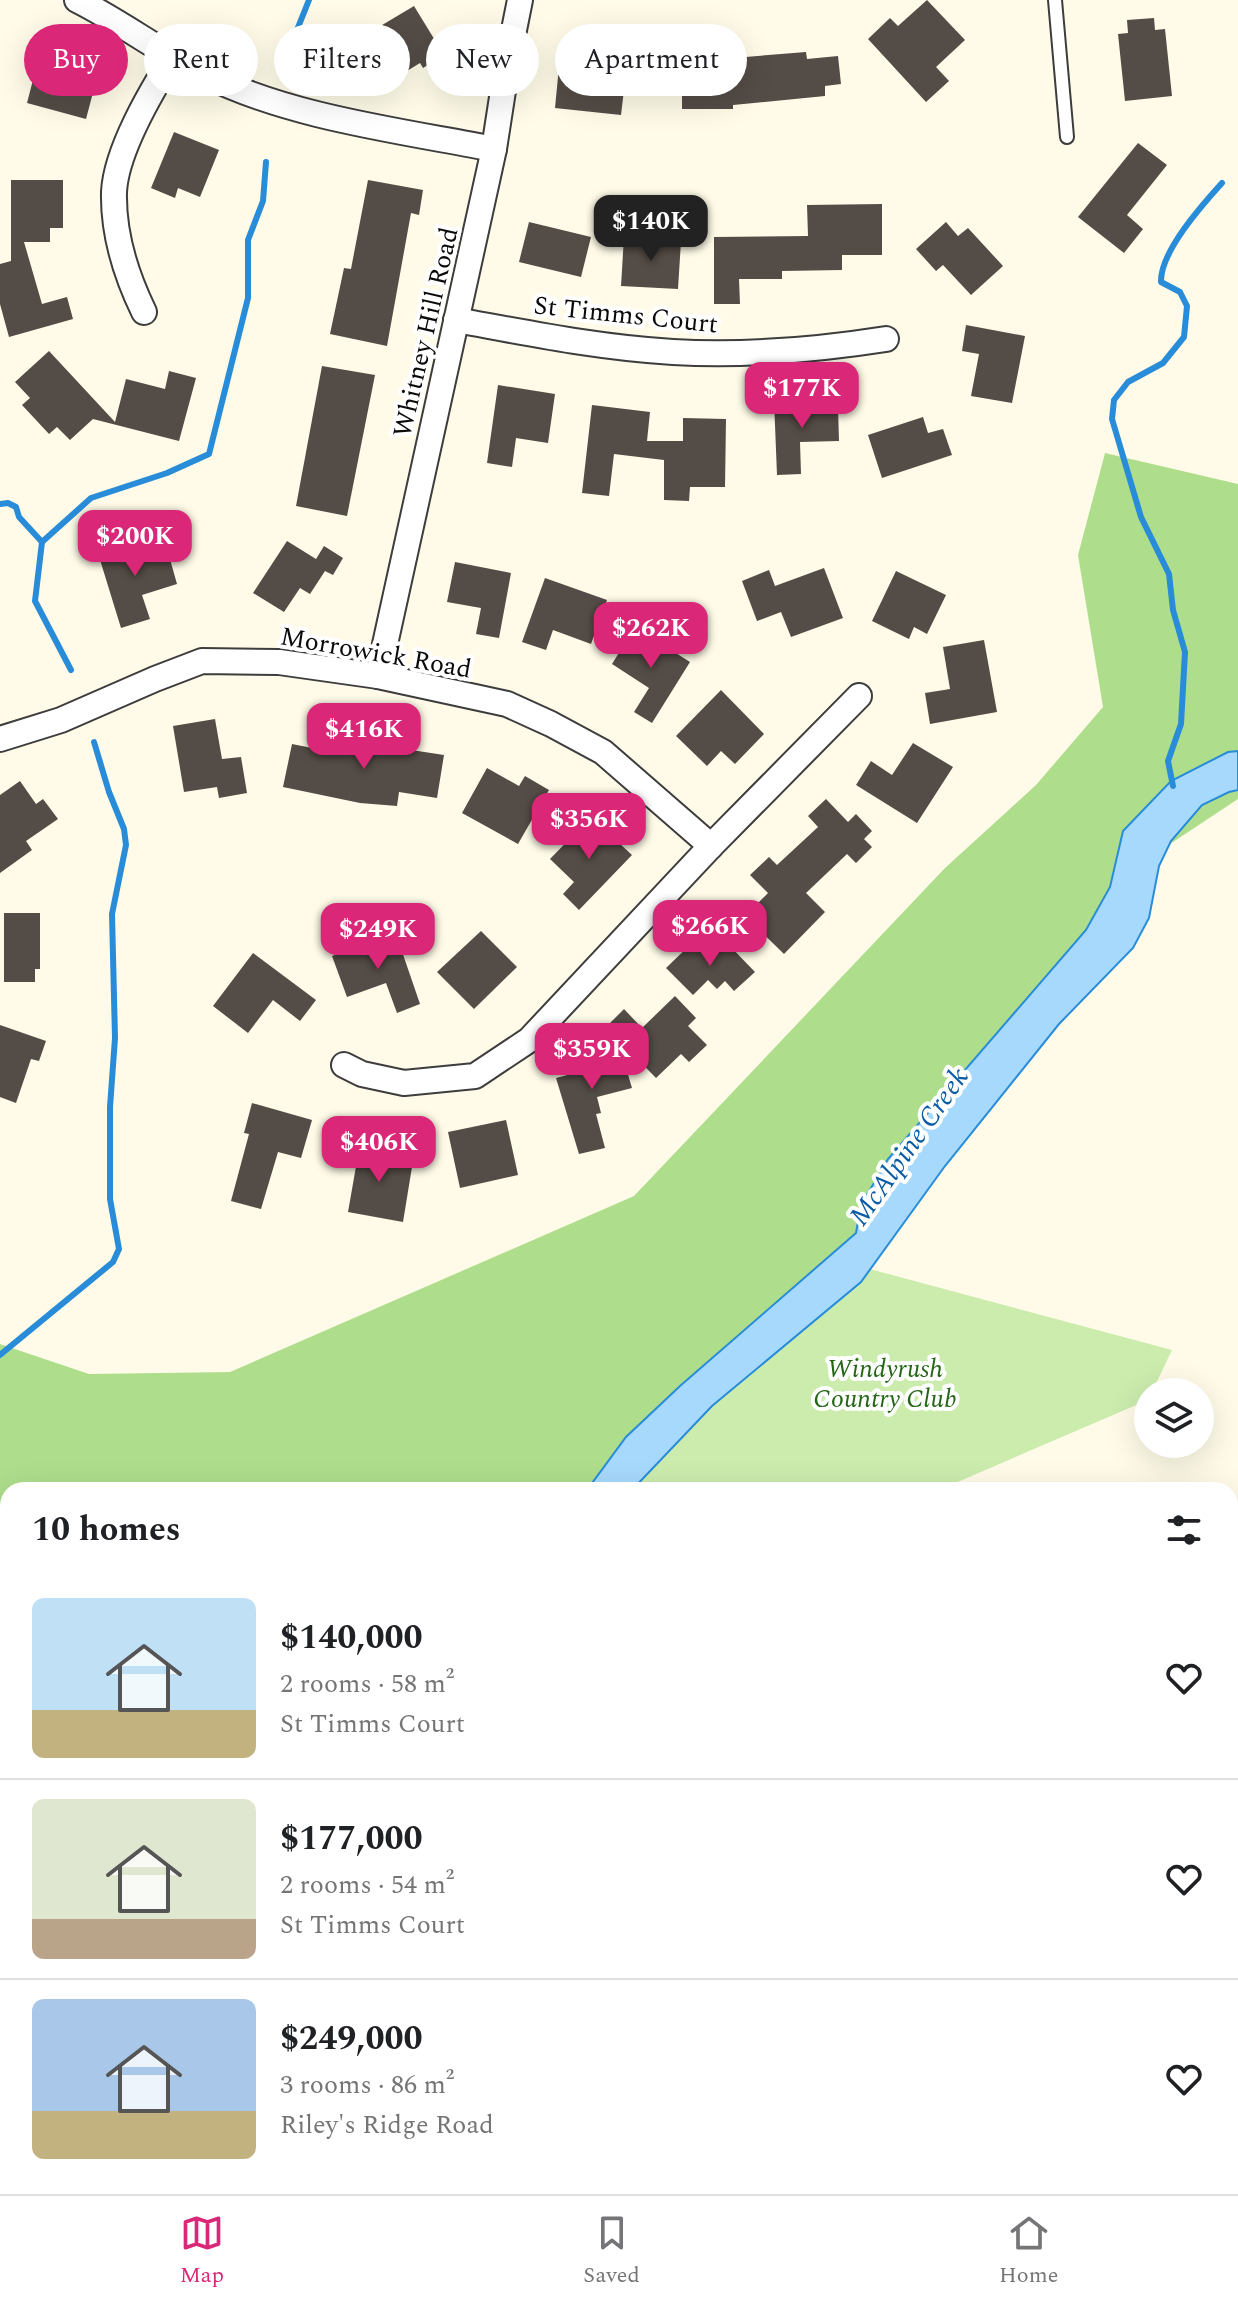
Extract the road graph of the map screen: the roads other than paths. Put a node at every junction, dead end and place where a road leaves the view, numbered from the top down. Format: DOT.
graph roads {
  1 [pos="77,0"];
  2 [pos="520,0"];
  3 [pos="1055,0"];
  4 [pos="144,39"];
  5 [pos="149,96"];
  6 [pos="258,96"];
  7 [pos="1067,137"];
  8 [pos="494,149"];
  9 [pos="144,312"];
  10 [pos="456,320"];
  11 [pos="886,339"];
  12 [pos="378,676"];
  13 [pos="859,696"];
  14 [pos="0,739"];
  15 [pos="711,846"];
  16 [pos="344,1065"];
  1 -- 4 [label="street"];
  2 -- 8 [label="street, Whitney Hill Road"];
  3 -- 7 [label="lane"];
  5 -- 9 [label="street"];
  6 -- 8 [label="street"];
  8 -- 10 [label="street, Whitney Hill Road"];
  10 -- 11 [label="street, St Timms Court"];
  10 -- 12 [label="street, Whitney Hill Road"];
  12 -- 14 [label="street, Morrowick Road"];
  12 -- 15 [label="street, Morrowick Road"];
  13 -- 15 [label="street"];
  15 -- 16 [label="street"];
}
